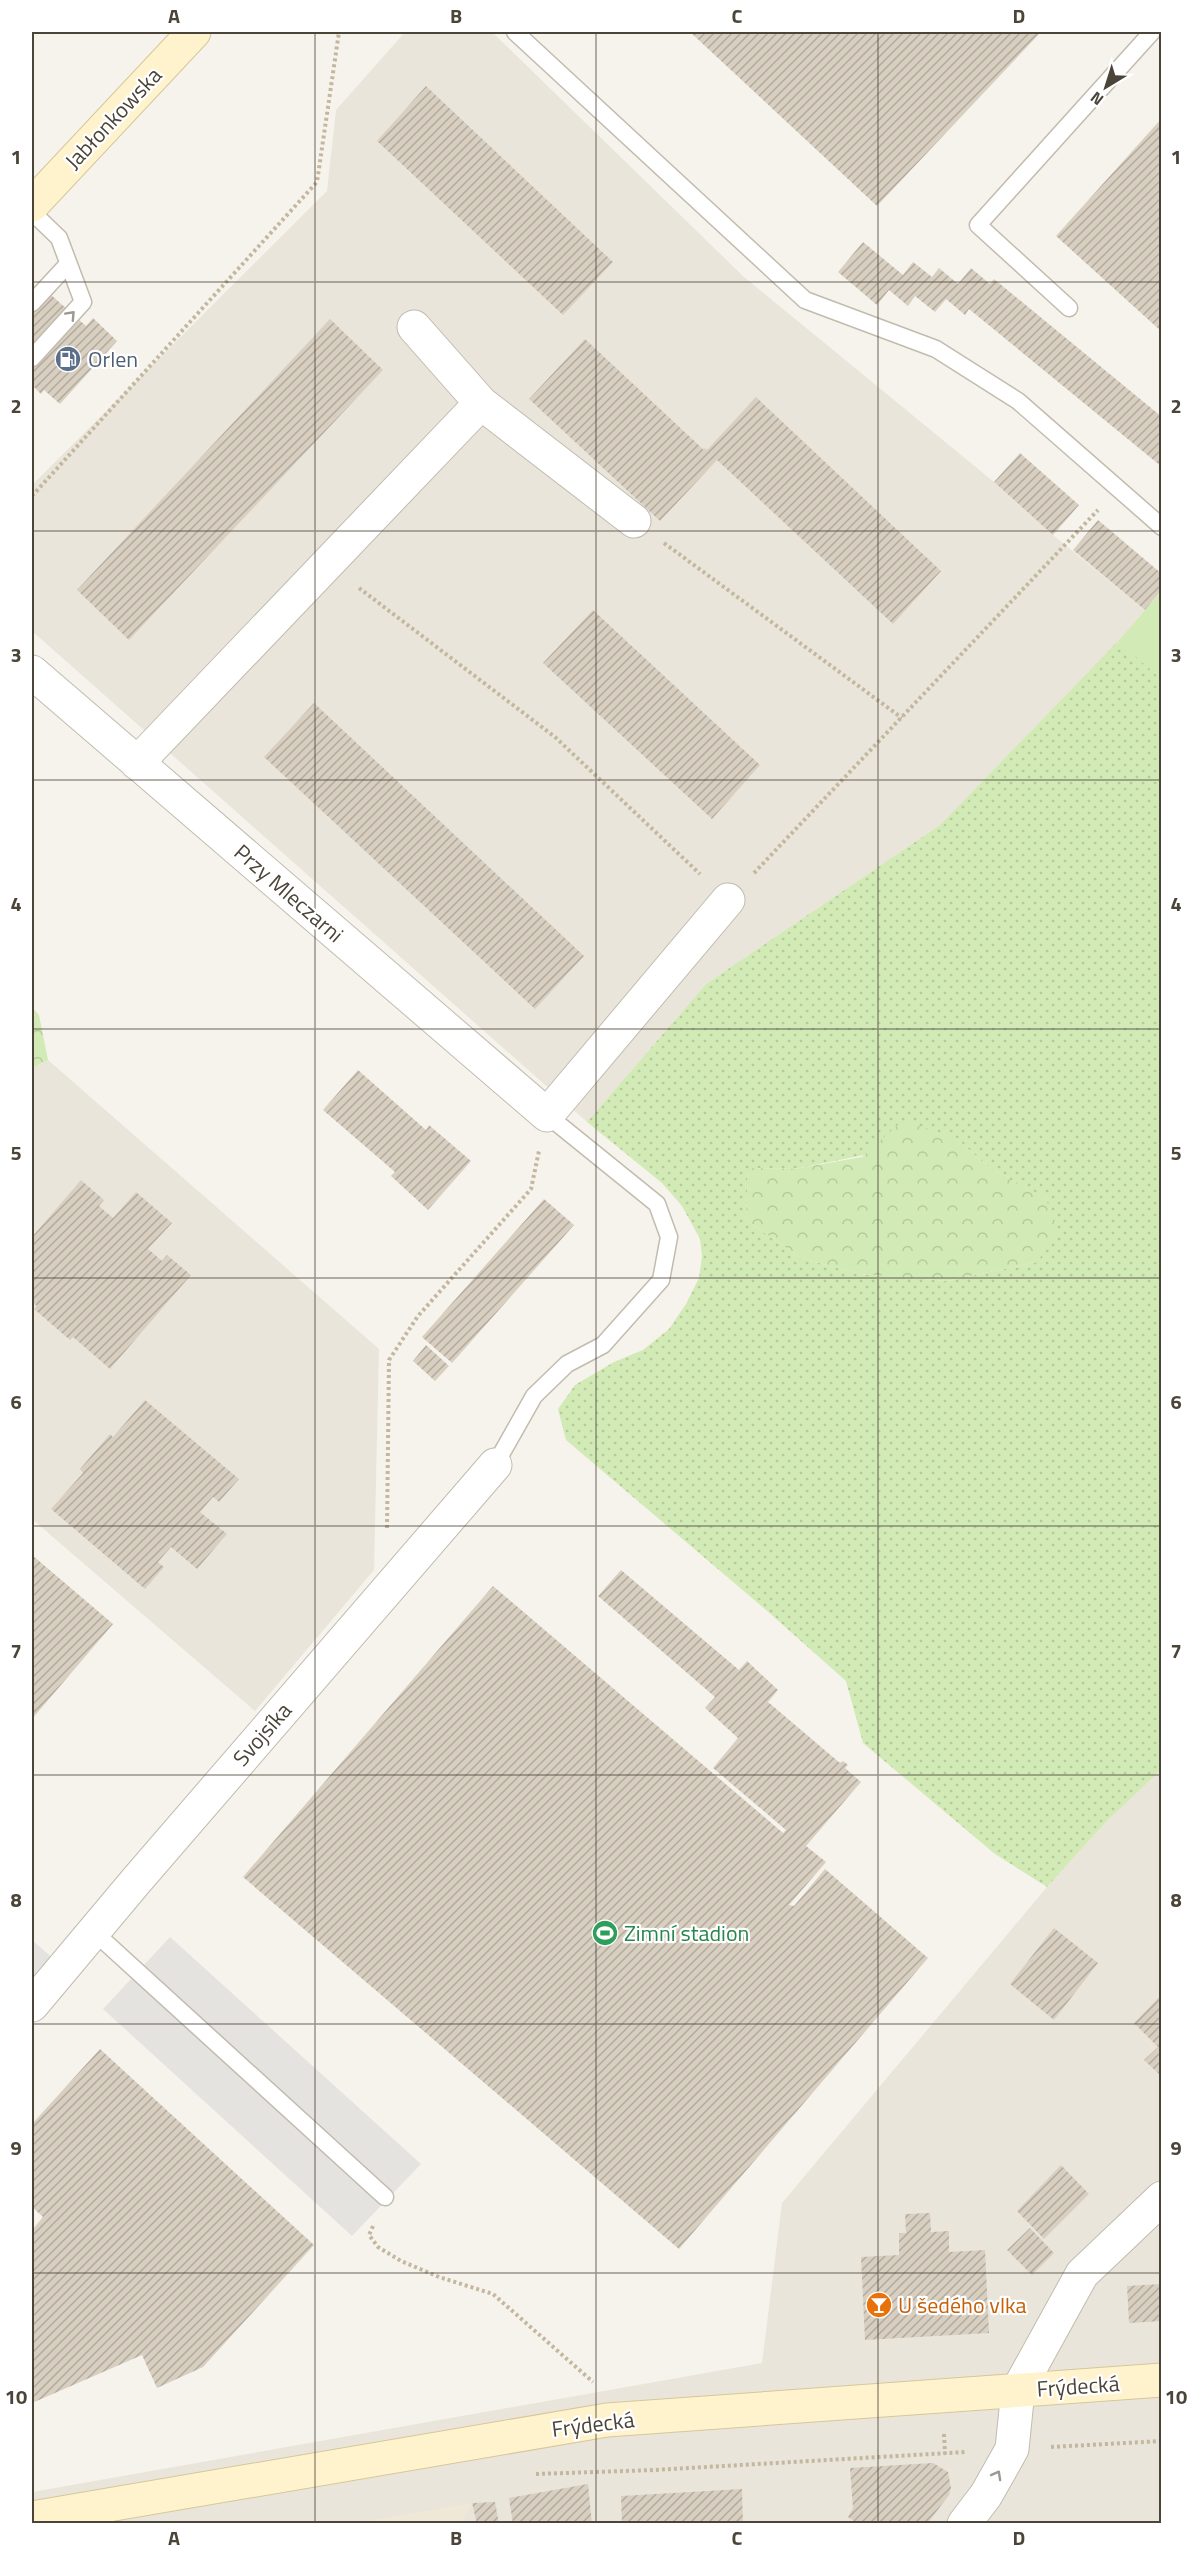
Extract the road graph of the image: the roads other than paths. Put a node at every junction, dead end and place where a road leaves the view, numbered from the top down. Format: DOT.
graph roads {
  1 [pos="194,32"];
  2 [pos="515,32"];
  3 [pos="1152,32"];
  4 [pos="32,205"];
  5 [pos="32,212"];
  6 [pos="68,264"];
  7 [pos="32,303"];
  8 [pos="1069,308"];
  9 [pos="414,327"];
  10 [pos="32,358"];
  11 [pos="481,403"];
  12 [pos="634,521"];
  13 [pos="1161,526"];
  14 [pos="32,672"];
  15 [pos="137,763"];
  16 [pos="728,900"];
  17 [pos="547,1114"];
  18 [pos="495,1465"];
  19 [pos="93,1931"];
  20 [pos="33,2000"];
  21 [pos="385,2197"];
  22 [pos="1161,2199"];
  23 [pos="1161,2380"];
  24 [pos="1018,2390"];
  25 [pos="32,2518"];
  26 [pos="964,2523"];
  1 -- 4 [label="main road, Jabłonkowska"];
  2 -- 13 [label="lane"];
  3 -- 8 [label="lane"];
  5 -- 6 [label="lane"];
  6 -- 7 [label="lane"];
  10 -- 6 [label="lane, one-way"];
  9 -- 11 [label="street"];
  11 -- 12 [label="street"];
  11 -- 15 [label="street"];
  14 -- 15 [label="street, Przy Mleczarni"];
  15 -- 17 [label="street, Przy Mleczarni"];
  16 -- 17 [label="street"];
  17 -- 18 [label="lane"];
  18 -- 19 [label="street, Svojsíka"];
  19 -- 20 [label="street, Svojsíka"];
  19 -- 21 [label="lane"];
  22 -- 24 [label="street"];
  23 -- 24 [label="main road, Frýdecká"];
  24 -- 25 [label="main road, Frýdecká"];
  26 -- 24 [label="street, one-way"];
}
